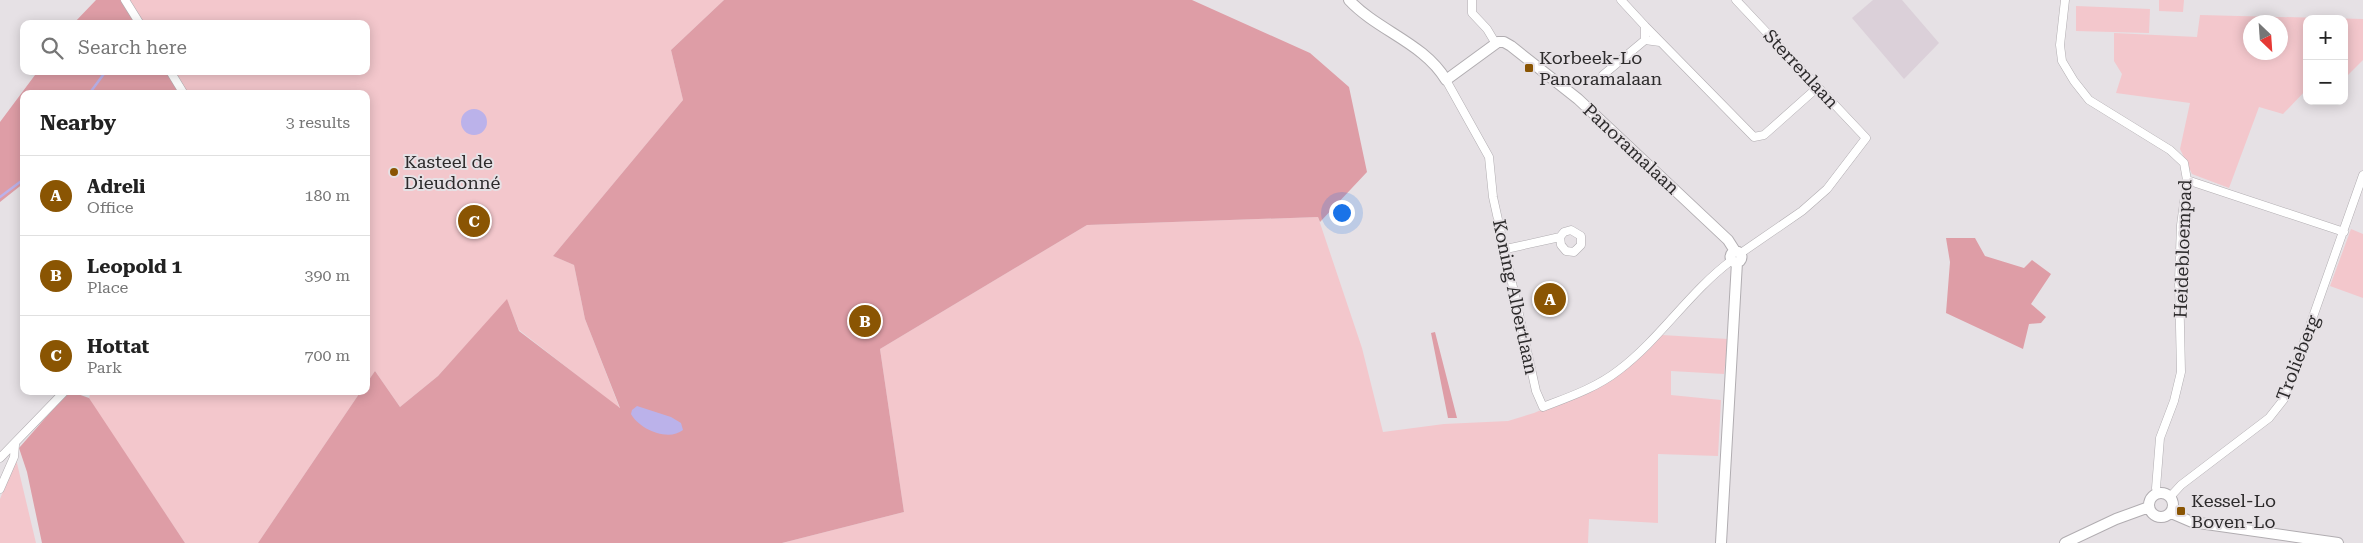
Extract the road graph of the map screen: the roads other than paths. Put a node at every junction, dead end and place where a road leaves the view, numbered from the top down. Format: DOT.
graph roads {
  1 [pos="125,0"];
  2 [pos="1349,0"];
  3 [pos="1472,0"];
  4 [pos="1620,0"];
  5 [pos="1736,0"];
  6 [pos="2066,0"];
  7 [pos="138,20"];
  8 [pos="1645,26"];
  9 [pos="1645,40"];
  10 [pos="1660,42"];
  11 [pos="1496,44"];
  12 [pos="172,75"];
  13 [pos="1603,75"];
  14 [pos="1446,80"];
  15 [pos="1818,87"];
  16 [pos="182,90"];
  17 [pos="2363,175"];
  18 [pos="2187,180"];
  19 [pos="2344,232"];
  20 [pos="1560,238"];
  21 [pos="1506,250"];
  22 [pos="1736,257"];
  23 [pos="61,395"];
  24 [pos="15,445"];
  25 [pos="0,458"];
  26 [pos="0,489"];
  27 [pos="2158,494"];
  28 [pos="2170,497"];
  29 [pos="2150,507"];
  30 [pos="2171,513"];
  31 [pos="1722,543"];
  32 [pos="2065,543"];
  33 [pos="2338,543"];
  1 -- 7 [label="street"];
  2 -- 14 [label="street, Koning Albertlaan"];
  3 -- 11 [label="street"];
  4 -- 8 [label="street"];
  5 -- 15 [label="street, Sterrenlaan"];
  6 -- 18 [label="street, Heidebloempad"];
  8 -- 9 [label="street"];
  8 -- 10 [label="street"];
  9 -- 10 [label="street"];
  9 -- 13 [label="street"];
  10 -- 15 [label="street"];
  11 -- 14 [label="street"];
  11 -- 22 [label="street, Panoramalaan"];
  12 -- 16 [label="street"];
  14 -- 21 [label="street, Koning Albertlaan"];
  15 -- 22 [label="street, Sterrenlaan"];
  17 -- 19 [label="street, Trolieberg"];
  18 -- 19 [label="street"];
  18 -- 27 [label="street, Heidebloempad"];
  19 -- 28 [label="street, Trolieberg"];
  20 -- 21 [label="street"];
  21 -- 22 [label="street, Koning Albertlaan"];
  22 -- 31 [label="street"];
  23 -- 24 [label="street"];
  24 -- 25 [label="street"];
  24 -- 26 [label="street"];
  27 -- 28 [label="street"];
  27 -- 29 [label="street"];
  28 -- 30 [label="street"];
  29 -- 30 [label="street"];
  29 -- 32 [label="street"];
  30 -- 33 [label="street"];
}
